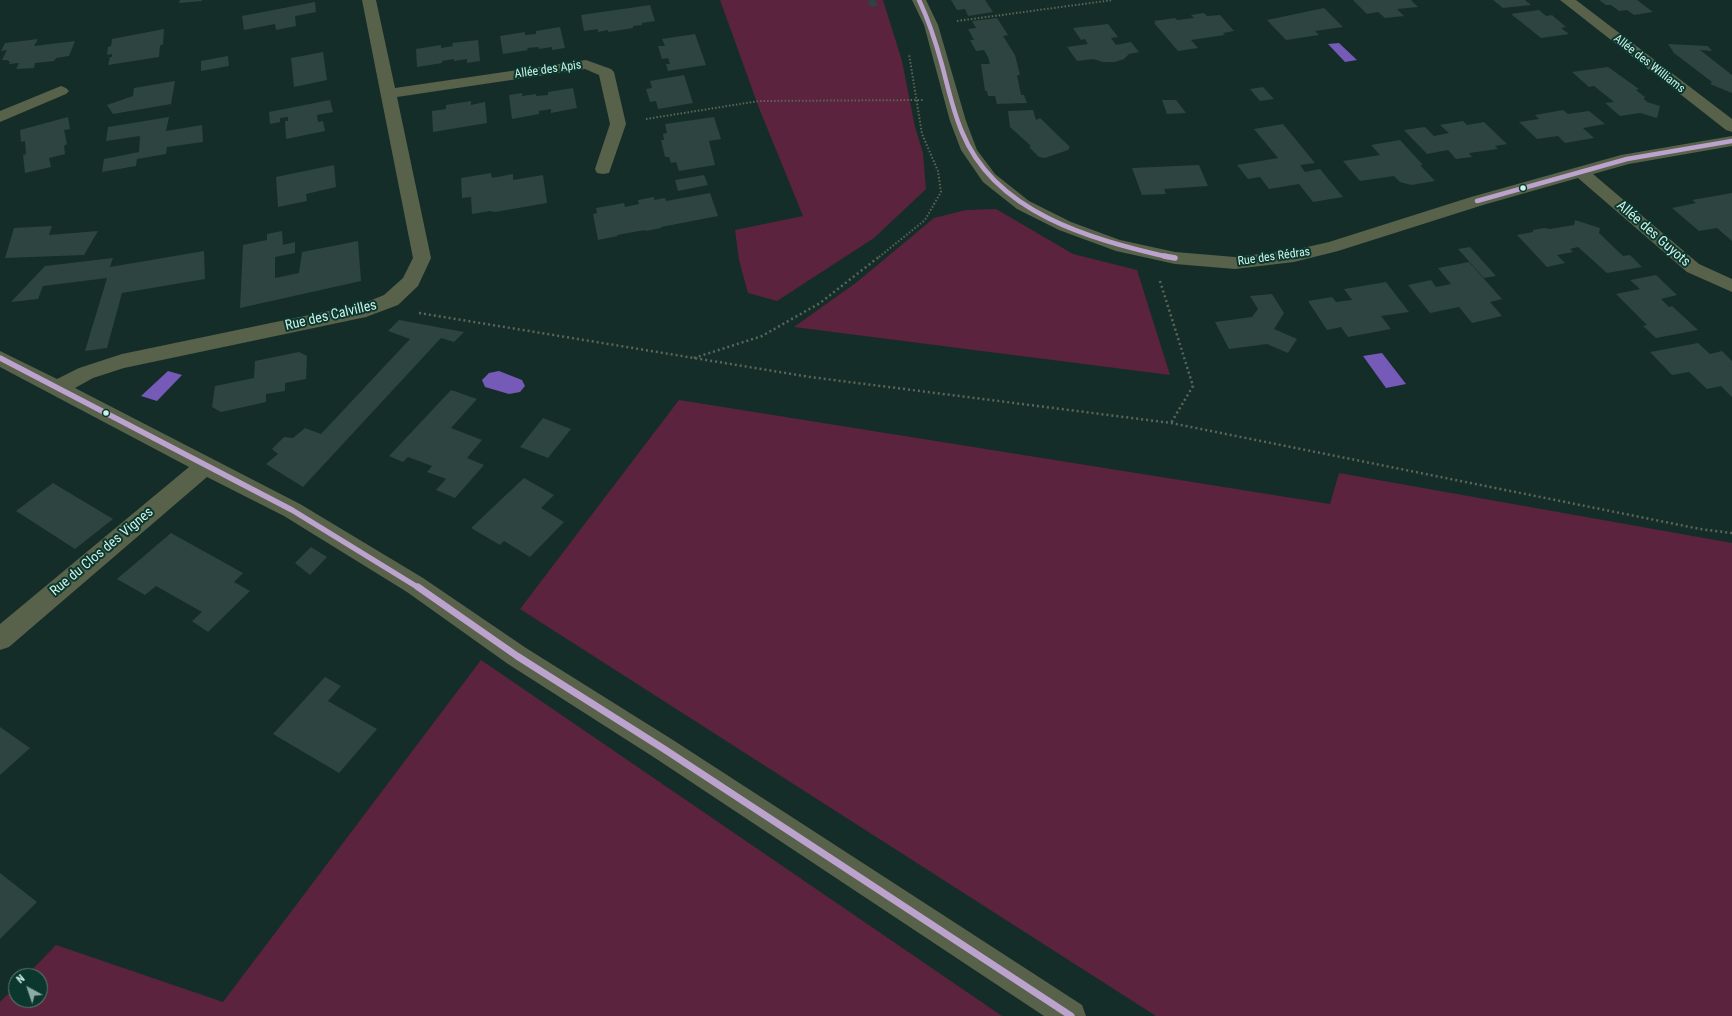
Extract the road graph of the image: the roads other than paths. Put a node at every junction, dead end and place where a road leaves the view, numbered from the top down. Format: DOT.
graph roads {
  1 [pos="369,0"];
  2 [pos="919,0"];
  3 [pos="1567,0"];
  4 [pos="61,91"];
  5 [pos="388,94"];
  6 [pos="0,118"];
  7 [pos="1732,127"];
  8 [pos="1732,141"];
  9 [pos="603,169"];
  10 [pos="1581,172"];
  11 [pos="1732,286"];
  12 [pos="0,358"];
  13 [pos="58,388"];
  14 [pos="204,466"];
  15 [pos="0,639"];
  16 [pos="1071,1016"];
  1 -- 5 [label="street, Rue des Calvilles"];
  2 -- 10 [label="street, Rue des Rédras"];
  3 -- 7 [label="street, Allée des Williams"];
  4 -- 6 [label="street"];
  5 -- 9 [label="street, Allée des Apis"];
  5 -- 13 [label="street, Rue des Calvilles"];
  8 -- 10 [label="street, Rue des Rédras"];
  10 -- 11 [label="street, Allée des Guyots"];
  12 -- 13 [label="street"];
  13 -- 14 [label="street"];
  14 -- 15 [label="street, Rue du Clos des Vignes"];
  14 -- 16 [label="street"];
}
